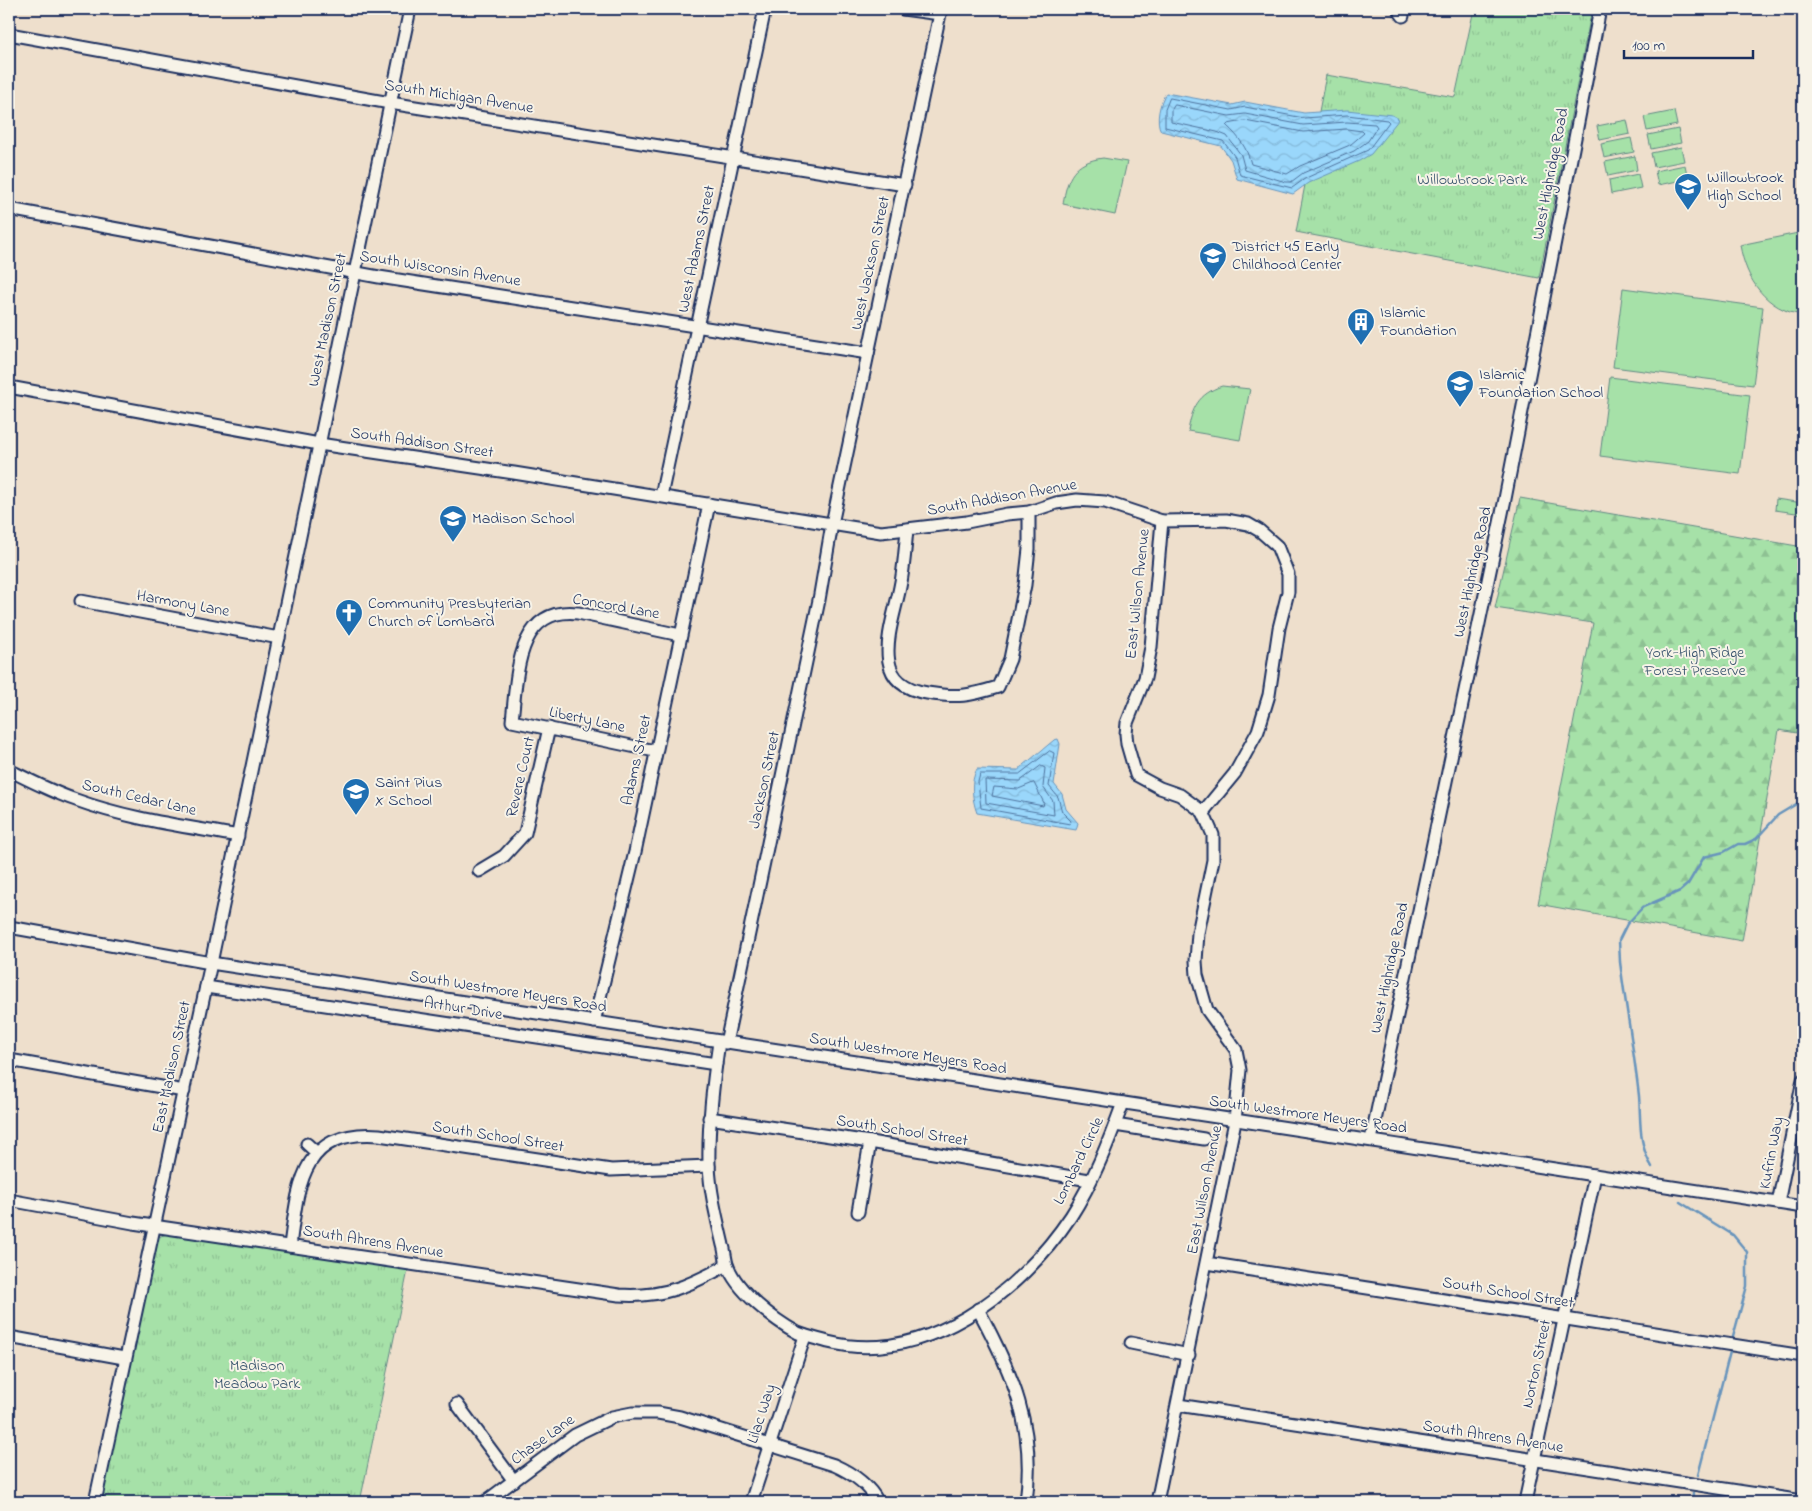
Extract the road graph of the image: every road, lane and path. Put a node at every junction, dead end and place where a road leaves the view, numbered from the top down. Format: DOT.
graph roads {
  1 [pos="410,9"];
  2 [pos="765,9"];
  3 [pos="903,9"];
  4 [pos="1600,9"];
  5 [pos="940,12"];
  6 [pos="9,34"];
  7 [pos="390,103"];
  8 [pos="733,158"];
  9 [pos="905,185"];
  10 [pos="9,209"];
  11 [pos="354,272"];
  12 [pos="697,326"];
  13 [pos="868,353"];
  14 [pos="9,387"];
  15 [pos="319,444"];
  16 [pos="661,496"];
  17 [pos="709,504"];
  18 [pos="1029,512"];
  19 [pos="1162,521"];
  20 [pos="832,524"];
  21 [pos="907,530"];
  22 [pos="81,601"];
  23 [pos="680,635"];
  24 [pos="279,638"];
  25 [pos="512,720"];
  26 [pos="549,728"];
  27 [pos="655,751"];
  28 [pos="9,770"];
  29 [pos="1204,812"];
  30 [pos="238,836"];
  31 [pos="479,871"];
  32 [pos="9,927"];
  33 [pos="211,963"];
  34 [pos="206,987"];
  35 [pos="594,1022"];
  36 [pos="723,1042"];
  37 [pos="9,1060"];
  38 [pos="716,1064"];
  39 [pos="1803,1080"];
  40 [pos="184,1091"];
  41 [pos="1122,1103"];
  42 [pos="709,1118"];
  43 [pos="1235,1121"];
  44 [pos="1115,1125"];
  45 [pos="1204,1139"];
  46 [pos="1371,1140"];
  47 [pos="870,1142"];
  48 [pos="307,1144"];
  49 [pos="317,1153"];
  50 [pos="709,1166"];
  51 [pos="1595,1175"];
  52 [pos="1089,1180"];
  53 [pos="9,1200"];
  54 [pos="1778,1203"];
  55 [pos="1803,1207"];
  56 [pos="858,1212"];
  57 [pos="155,1226"];
  58 [pos="290,1246"];
  59 [pos="1207,1263"];
  60 [pos="727,1265"];
  61 [pos="978,1309"];
  62 [pos="1564,1318"];
  63 [pos="805,1336"];
  64 [pos="9,1337"];
  65 [pos="1130,1343"];
  66 [pos="1189,1356"];
  67 [pos="1803,1356"];
  68 [pos="124,1358"];
  69 [pos="457,1404"];
  70 [pos="1178,1405"];
  71 [pos="769,1445"];
  72 [pos="1534,1459"];
  73 [pos="514,1481"];
  74 [pos="1803,1501"];
  75 [pos="95,1502"];
  76 [pos="485,1502"];
  77 [pos="751,1502"];
  78 [pos="878,1502"];
  79 [pos="1026,1502"];
  80 [pos="1156,1502"];
  81 [pos="1525,1502"];
  1 -- 7 [label="street, West Madison Street"];
  2 -- 8 [label="street, West Adams Street"];
  3 -- 5 [label="street"];
  4 -- 46 [label="street, West Highridge Road"];
  5 -- 9 [label="street, West Jackson Street"];
  6 -- 7 [label="street, South Michigan Avenue"];
  7 -- 8 [label="street, South Michigan Avenue"];
  7 -- 11 [label="street, West Madison Street"];
  8 -- 9 [label="street, South Michigan Avenue"];
  8 -- 12 [label="street, West Adams Street"];
  9 -- 13 [label="street, West Jackson Street"];
  10 -- 11 [label="street, South Wisconsin Avenue"];
  11 -- 12 [label="street, South Wisconsin Avenue"];
  11 -- 15 [label="street, West Madison Street"];
  12 -- 13 [label="street, South Wisconsin Avenue"];
  12 -- 16 [label="street, West Adams Street"];
  13 -- 20 [label="street, West Jackson Street"];
  14 -- 15 [label="street, South Addison Street"];
  15 -- 16 [label="street, South Addison Street"];
  15 -- 24 [label="street, West Madison Street"];
  16 -- 17 [label="street, South Addison Street"];
  17 -- 20 [label="street, South Addison Street"];
  17 -- 23 [label="street, Adams Street"];
  18 -- 19 [label="street, South Addison Avenue"];
  18 -- 21 [label="street, South Addison Avenue"];
  18 -- 21 [label="street"];
  19 -- 29 [label="street, East Wilson Avenue"];
  19 -- 29 [label="street, South Addison Avenue"];
  20 -- 21 [label="street, South Addison Avenue"];
  20 -- 36 [label="street, Jackson Street"];
  22 -- 24 [label="street, Harmony Lane"];
  23 -- 25 [label="street, Concord Lane"];
  23 -- 27 [label="street, Adams Street"];
  24 -- 30 [label="street, East Madison Street"];
  25 -- 26 [label="street, Liberty Lane"];
  26 -- 27 [label="street, Liberty Lane"];
  26 -- 31 [label="street, Revere Court"];
  27 -- 35 [label="street, Adams Street"];
  28 -- 30 [label="street, South Cedar Lane"];
  29 -- 43 [label="street, East Wilson Avenue"];
  30 -- 33 [label="street, East Madison Street"];
  32 -- 33 [label="street, South Westmore Meyers Road"];
  33 -- 34 [label="street, East Madison Street"];
  33 -- 35 [label="street, South Westmore Meyers Road"];
  34 -- 38 [label="street, Arthur Drive"];
  34 -- 40 [label="street, East Madison Street"];
  35 -- 36 [label="street, South Westmore Meyers Road"];
  36 -- 38 [label="street, Lombard Circle"];
  36 -- 41 [label="street, South Westmore Meyers Road"];
  37 -- 40 [label="street"];
  38 -- 42 [label="street, Lombard Circle"];
  39 -- 54 [label="street, Kufrin Way"];
  40 -- 57 [label="street, East Madison Street"];
  41 -- 43 [label="street, South Westmore Meyers Road"];
  41 -- 44 [label="street, Lombard Circle"];
  42 -- 47 [label="street, South School Street"];
  42 -- 50 [label="street, Lombard Circle"];
  43 -- 46 [label="street, South Westmore Meyers Road"];
  43 -- 59 [label="street, East Wilson Avenue"];
  44 -- 45 [label="street"];
  44 -- 52 [label="street, Lombard Circle"];
  46 -- 51 [label="street, South Westmore Meyers Road"];
  47 -- 52 [label="street, South School Street"];
  47 -- 56 [label="street"];
  48 -- 49 [label="street"];
  49 -- 50 [label="street, South School Street"];
  49 -- 58 [label="street"];
  50 -- 60 [label="street, Lombard Circle"];
  51 -- 54 [label="street, South Westmore Meyers Road"];
  51 -- 62 [label="street, Norton Street"];
  52 -- 61 [label="street, Lombard Circle"];
  53 -- 57 [label="street, South Ahrens Avenue"];
  54 -- 55 [label="street, South Westmore Meyers Road"];
  57 -- 58 [label="street, South Ahrens Avenue"];
  57 -- 68 [label="street, East Madison Street"];
  58 -- 60 [label="street, South Ahrens Avenue"];
  59 -- 62 [label="street, South School Street"];
  59 -- 66 [label="street, East Wilson Avenue"];
  60 -- 63 [label="street, Lombard Circle"];
  61 -- 63 [label="street, Lombard Circle"];
  61 -- 79 [label="street"];
  62 -- 67 [label="street, South School Street"];
  62 -- 72 [label="street, Norton Street"];
  63 -- 71 [label="street, Lilac Way"];
  64 -- 68 [label="street"];
  65 -- 66 [label="street"];
  66 -- 70 [label="street, East Wilson Avenue"];
  68 -- 75 [label="street, East Madison Street"];
  69 -- 73 [label="street"];
  70 -- 72 [label="street, South Ahrens Avenue"];
  70 -- 80 [label="street, East Wilson Avenue"];
  71 -- 73 [label="street, Chase Lane"];
  71 -- 77 [label="street, Lilac Way"];
  71 -- 78 [label="street, Chase Lane"];
  72 -- 74 [label="street, South Ahrens Avenue"];
  72 -- 81 [label="street, Norton Street"];
  73 -- 76 [label="street, Chase Lane"];
}
